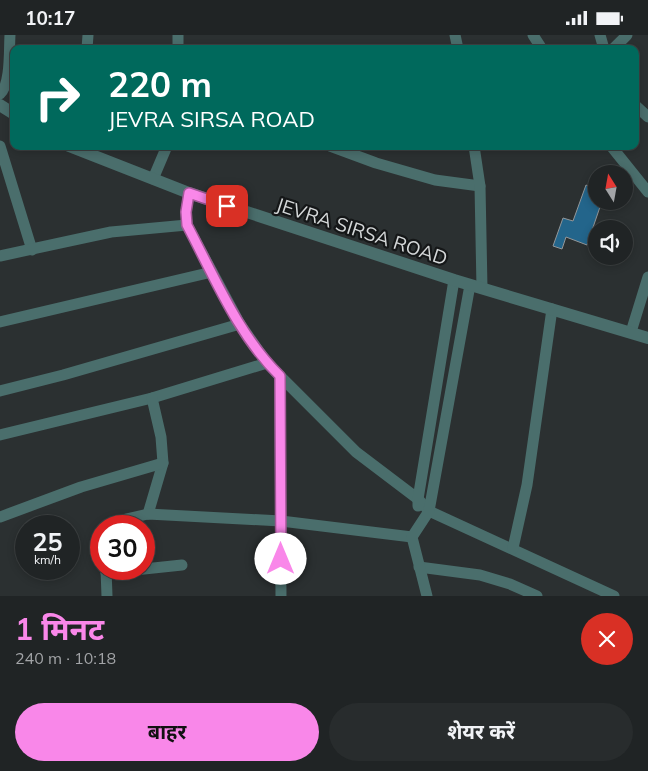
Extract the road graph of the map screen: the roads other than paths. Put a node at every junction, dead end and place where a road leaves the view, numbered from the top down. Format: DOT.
graph roads {
  1 [pos="10,35"];
  2 [pos="627,35"];
  3 [pos="617,45"];
  4 [pos="0,94"];
  5 [pos="0,146"];
  6 [pos="79,150"];
  7 [pos="165,150"];
  8 [pos="341,150"];
  9 [pos="475,150"];
  10 [pos="613,150"];
  11 [pos="153,179"];
  12 [pos="480,186"];
  13 [pos="648,192"];
  14 [pos="189,193"];
  15 [pos="187,225"];
  16 [pos="32,250"];
  17 [pos="0,256"];
  18 [pos="212,272"];
  19 [pos="648,277"];
  20 [pos="454,281"];
  21 [pos="476,286"];
  22 [pos="552,309"];
  23 [pos="0,322"];
  24 [pos="240,324"];
  25 [pos="631,332"];
  26 [pos="648,338"];
  27 [pos="267,363"];
  28 [pos="280,376"];
  29 [pos="0,391"];
  30 [pos="152,398"];
  31 [pos="0,435"];
  32 [pos="163,463"];
  33 [pos="418,499"];
  34 [pos="429,511"];
  35 [pos="148,513"];
  36 [pos="141,515"];
  37 [pos="0,517"];
  38 [pos="281,521"];
  39 [pos="420,523"];
  40 [pos="412,537"];
  41 [pos="513,548"];
  42 [pos="182,565"];
  43 [pos="155,567"];
  44 [pos="419,567"];
  45 [pos="106,580"];
  46 [pos="510,584"];
  47 [pos="107,596"];
  48 [pos="282,596"];
  49 [pos="427,596"];
  50 [pos="509,596"];
  51 [pos="537,596"];
  52 [pos="614,596"];
  1 -- 4 [label="street"];
  2 -- 3 [label="street"];
  5 -- 16 [label="street"];
  6 -- 11 [label="street, JEVRA SIRSA ROAD"];
  7 -- 11 [label="street"];
  8 -- 12 [label="street"];
  9 -- 12 [label="street"];
  10 -- 13 [label="street"];
  11 -- 14 [label="street, JEVRA SIRSA ROAD"];
  12 -- 21 [label="street"];
  14 -- 15 [label="street"];
  14 -- 20 [label="street, JEVRA SIRSA ROAD"];
  15 -- 16 [label="street"];
  15 -- 18 [label="street"];
  16 -- 17 [label="street"];
  18 -- 23 [label="street"];
  18 -- 24 [label="street"];
  19 -- 25 [label="street"];
  20 -- 21 [label="street, JEVRA SIRSA ROAD"];
  20 -- 33 [label="street"];
  21 -- 22 [label="street, JEVRA SIRSA ROAD"];
  21 -- 34 [label="street"];
  22 -- 25 [label="street, JEVRA SIRSA ROAD"];
  22 -- 41 [label="street"];
  24 -- 27 [label="street"];
  24 -- 29 [label="street"];
  25 -- 26 [label="street, JEVRA SIRSA ROAD"];
  27 -- 28 [label="street"];
  27 -- 30 [label="street"];
  28 -- 33 [label="street"];
  28 -- 38 [label="street"];
  30 -- 31 [label="street"];
  30 -- 32 [label="street"];
  32 -- 35 [label="street"];
  32 -- 37 [label="street"];
  33 -- 34 [label="street"];
  33 -- 39 [label="street"];
  34 -- 39 [label="street"];
  34 -- 41 [label="street"];
  35 -- 36 [label="street"];
  35 -- 38 [label="street"];
  38 -- 40 [label="street"];
  38 -- 48 [label="street"];
  39 -- 40 [label="street"];
  40 -- 44 [label="street"];
  41 -- 52 [label="street"];
  42 -- 43 [label="street"];
  44 -- 46 [label="street"];
  44 -- 49 [label="street"];
  45 -- 47 [label="street"];
  46 -- 50 [label="street"];
  46 -- 51 [label="street"];
}
